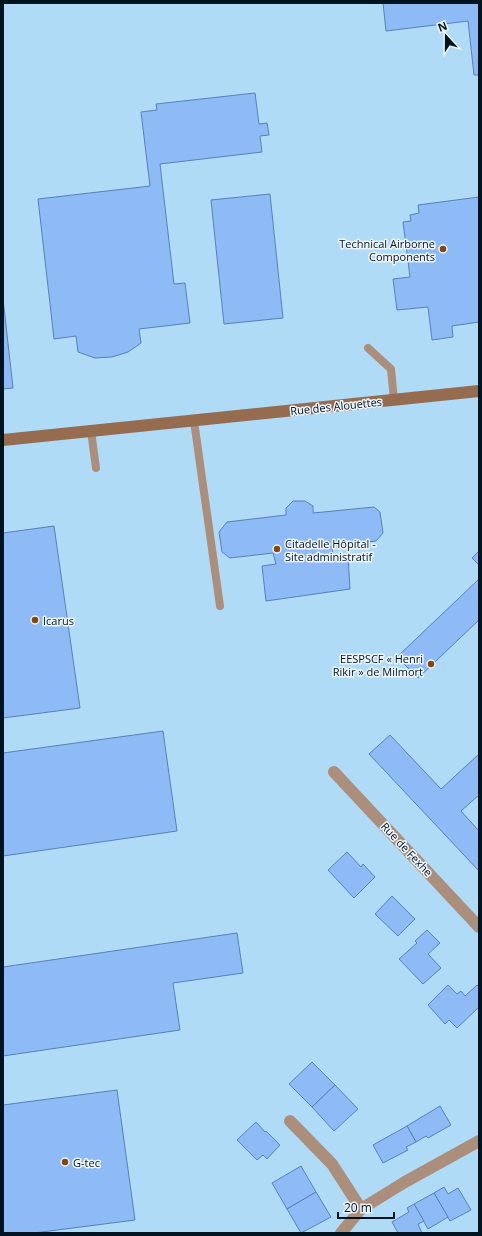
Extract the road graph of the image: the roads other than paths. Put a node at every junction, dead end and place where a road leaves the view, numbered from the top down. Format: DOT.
graph roads {
  1 [pos="368,348"];
  2 [pos="479,391"];
  3 [pos="394,400"];
  4 [pos="194,421"];
  5 [pos="91,431"];
  6 [pos="3,440"];
  7 [pos="96,468"];
  8 [pos="220,606"];
  9 [pos="334,772"];
  10 [pos="479,927"];
  11 [pos="290,1121"];
  12 [pos="479,1141"];
  13 [pos="362,1209"];
  14 [pos="341,1233"];
  1 -- 3 [label="lane"];
  2 -- 3 [label="street, Rue des Alouettes"];
  3 -- 4 [label="street, Rue des Alouettes"];
  4 -- 5 [label="street, Rue des Alouettes"];
  4 -- 8 [label="lane"];
  5 -- 6 [label="street, Rue des Alouettes"];
  5 -- 7 [label="lane"];
  9 -- 10 [label="street, Rue de Fexhe"];
  11 -- 13 [label="street"];
  12 -- 13 [label="street"];
  13 -- 14 [label="street"];
}
